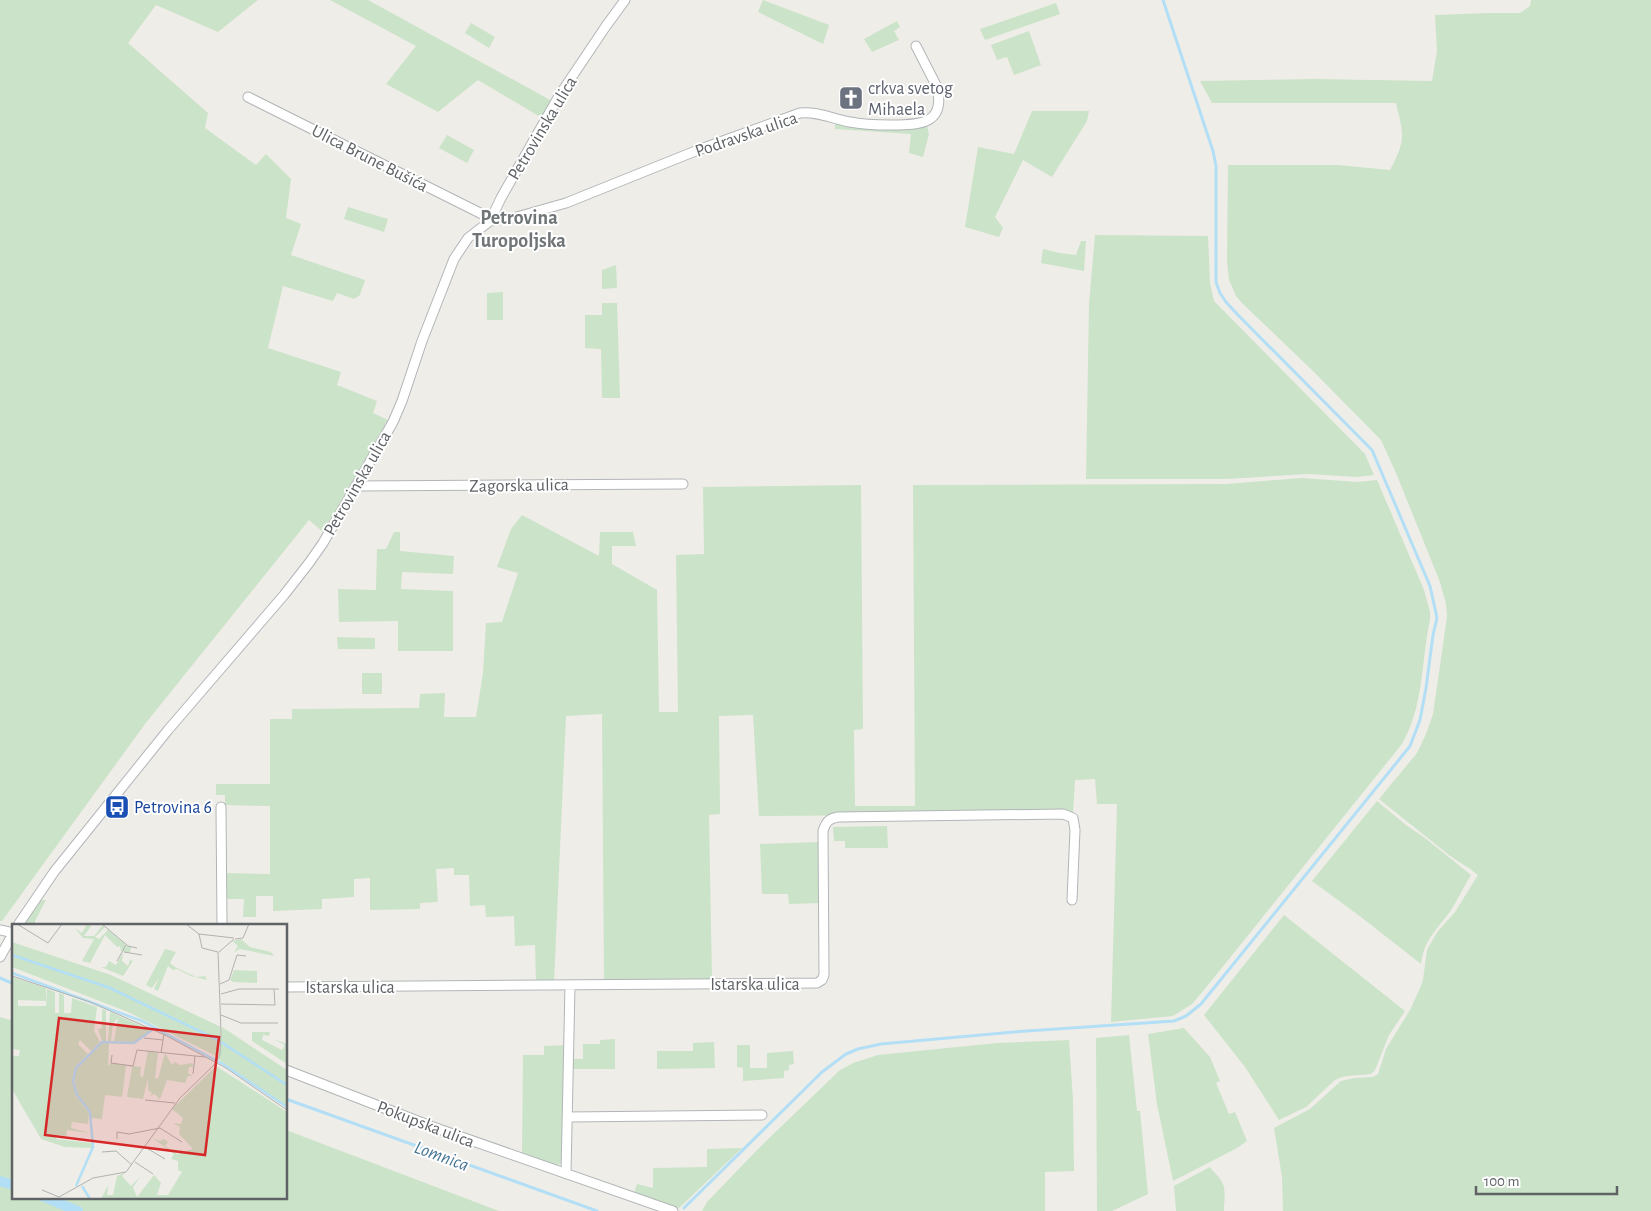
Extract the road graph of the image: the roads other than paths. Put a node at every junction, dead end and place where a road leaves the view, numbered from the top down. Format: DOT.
graph roads {
  1 [pos="623,1"];
  2 [pos="916,46"];
  3 [pos="248,97"];
  4 [pos="490,220"];
  5 [pos="683,484"];
  6 [pos="356,486"];
  7 [pos="222,807"];
  8 [pos="1072,900"];
  9 [pos="19,924"];
  10 [pos="222,924"];
  11 [pos="12,936"];
  12 [pos="0,957"];
  13 [pos="570,985"];
  14 [pos="288,987"];
  15 [pos="288,1071"];
  16 [pos="762,1116"];
  17 [pos="568,1117"];
  18 [pos="566,1174"];
  19 [pos="673,1211"];
  1 -- 4 [label="street, Petrovinska ulica"];
  2 -- 4 [label="street, Podravska ulica"];
  3 -- 4 [label="street, Ulica Brune Bušića"];
  4 -- 6 [label="street, Petrovinska ulica"];
  5 -- 6 [label="street, Zagorska ulica"];
  6 -- 9 [label="street, Petrovinska ulica"];
  7 -- 10 [label="street"];
  8 -- 13 [label="street, Istarska ulica"];
  11 -- 12 [label="street"];
  13 -- 14 [label="street, Istarska ulica"];
  13 -- 17 [label="street"];
  15 -- 18 [label="street, Pokupska ulica"];
  16 -- 17 [label="street"];
  17 -- 18 [label="street"];
  18 -- 19 [label="street, Pokupska ulica"];
}
